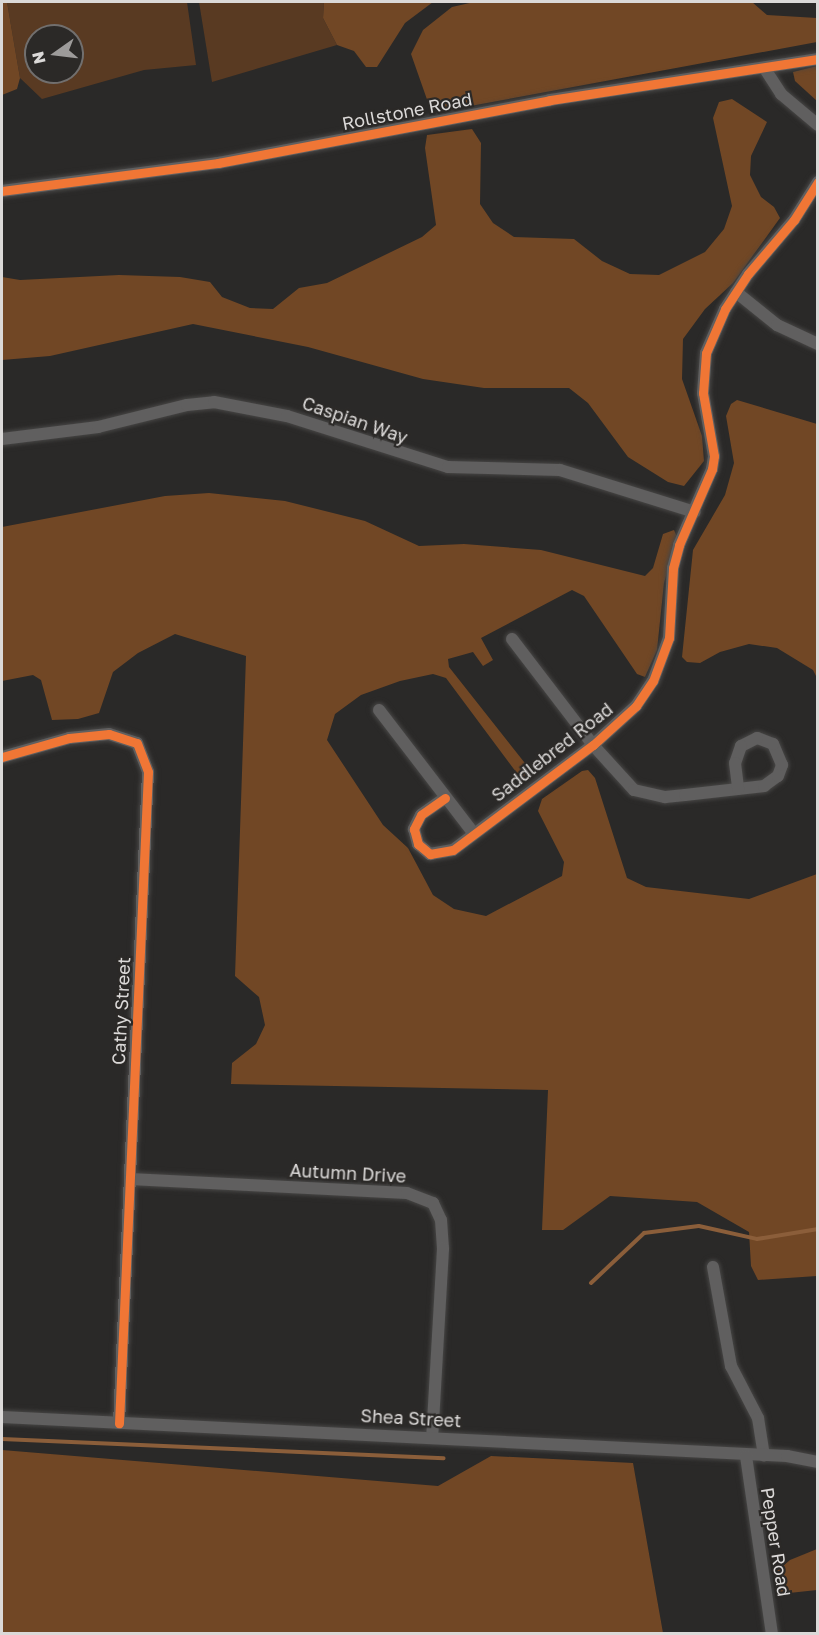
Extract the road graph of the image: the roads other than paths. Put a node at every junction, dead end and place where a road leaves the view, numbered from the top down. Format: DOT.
graph roads {
  1 [pos="818,59"];
  2 [pos="765,69"];
  3 [pos="818,125"];
  4 [pos="818,182"];
  5 [pos="2,191"];
  6 [pos="736,292"];
  7 [pos="818,344"];
  8 [pos="2,439"];
  9 [pos="695,512"];
  10 [pos="512,639"];
  11 [pos="379,710"];
  12 [pos="592,745"];
  13 [pos="2,757"];
  14 [pos="738,789"];
  15 [pos="445,798"];
  16 [pos="474,834"];
  17 [pos="130,1179"];
  18 [pos="713,1267"];
  19 [pos="2,1417"];
  20 [pos="119,1423"];
  21 [pos="432,1437"];
  22 [pos="746,1456"];
  23 [pos="764,1456"];
  24 [pos="818,1462"];
  25 [pos="772,1634"];
  1 -- 2 [label="street, Rollstone Road"];
  2 -- 3 [label="street"];
  2 -- 5 [label="street, Rollstone Road"];
  4 -- 6 [label="street, Saddlebred Road"];
  6 -- 7 [label="street"];
  6 -- 9 [label="street, Saddlebred Road"];
  8 -- 9 [label="street, Caspian Way"];
  9 -- 12 [label="street, Saddlebred Road"];
  10 -- 12 [label="street"];
  11 -- 15 [label="street"];
  12 -- 14 [label="street"];
  12 -- 16 [label="street, Saddlebred Road"];
  13 -- 17 [label="street, Cathy Street"];
  14 -- 14 [label="street"];
  15 -- 16 [label="street"];
  15 -- 16 [label="street, Saddlebred Road"];
  17 -- 20 [label="street, Cathy Street"];
  17 -- 21 [label="street, Autumn Drive"];
  18 -- 23 [label="street"];
  19 -- 20 [label="street, Shea Street"];
  20 -- 21 [label="street, Shea Street"];
  21 -- 22 [label="street, Shea Street"];
  22 -- 23 [label="street, Shea Street"];
  22 -- 25 [label="street, Pepper Road"];
  23 -- 24 [label="street, Shea Street"];
}
